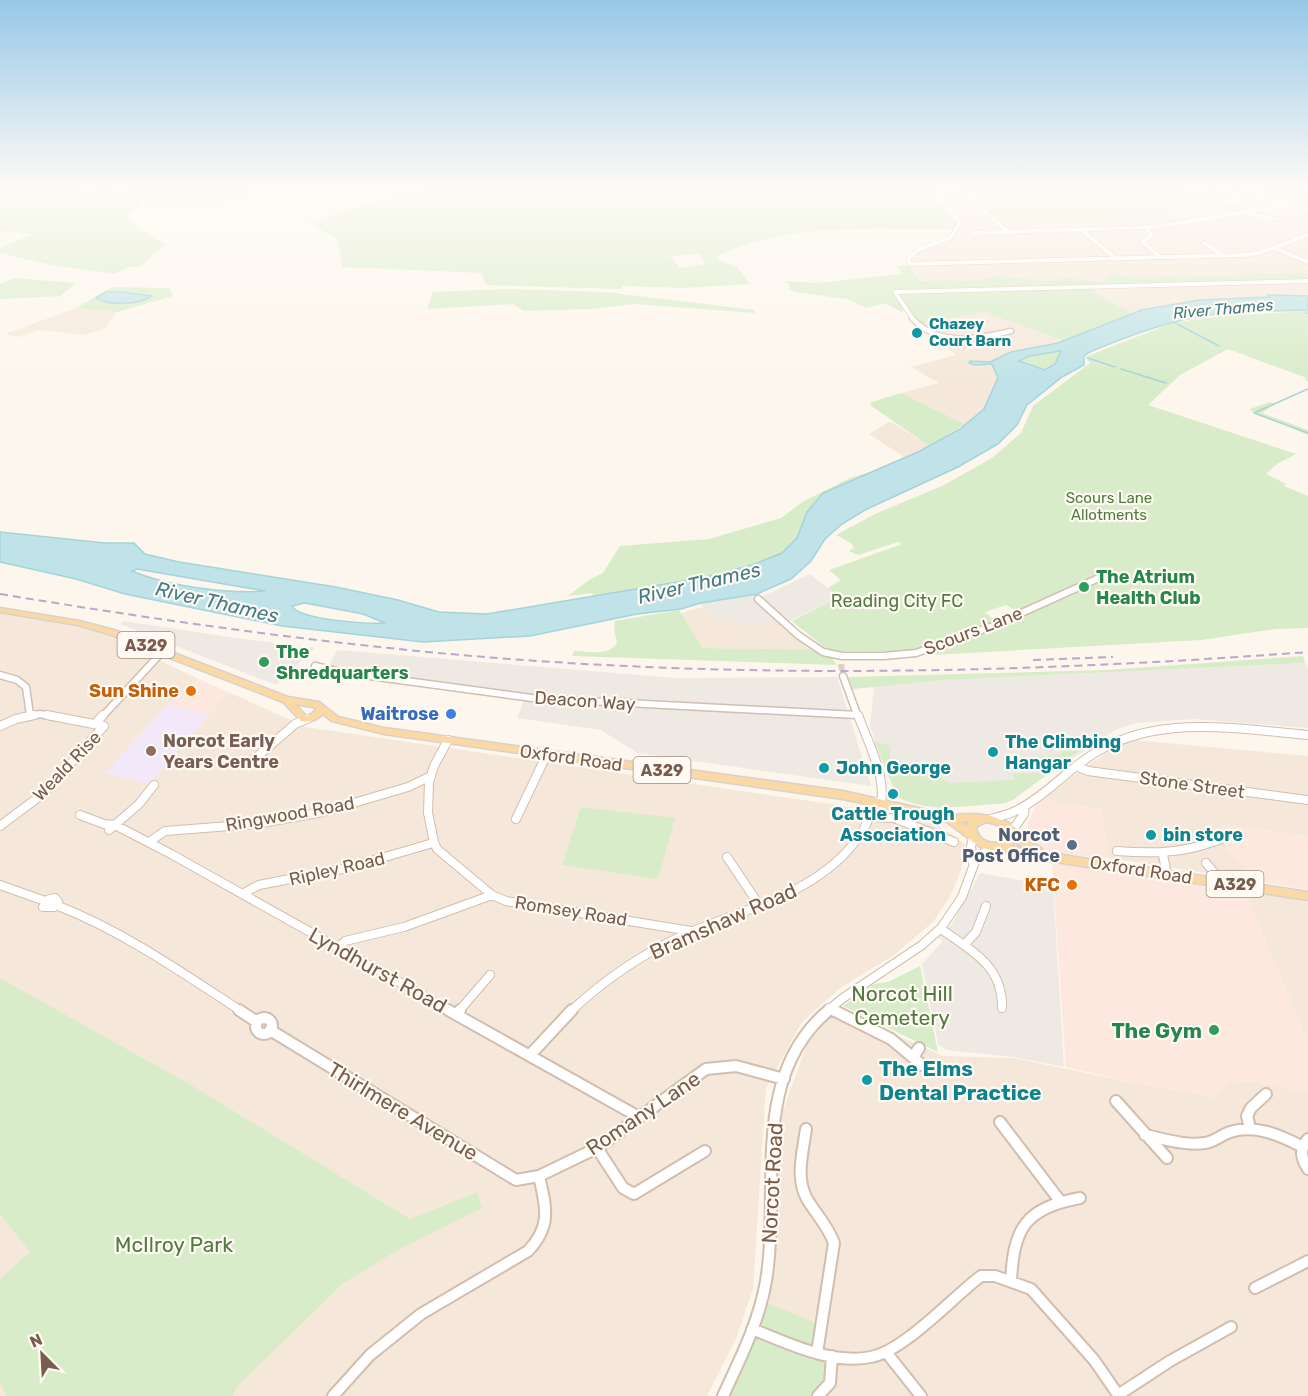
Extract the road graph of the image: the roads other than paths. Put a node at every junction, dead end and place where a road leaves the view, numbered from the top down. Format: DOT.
graph roads {
  1 [pos="915,252"];
  2 [pos="1108,252"];
  3 [pos="1154,252"];
  4 [pos="1218,252"];
  5 [pos="1258,252"];
  6 [pos="1284,252"];
  7 [pos="1224,256"];
  8 [pos="1160,257"];
  9 [pos="1116,259"];
  10 [pos="1308,262"];
  11 [pos="909,264"];
  12 [pos="1308,280"];
  13 [pos="1011,331"];
  14 [pos="1101,577"];
  15 [pos="758,599"];
  16 [pos="0,609"];
  17 [pos="163,651"];
  18 [pos="838,656"];
  19 [pos="840,664"];
  20 [pos="315,666"];
  21 [pos="0,675"];
  22 [pos="843,676"];
  23 [pos="286,700"];
  24 [pos="309,704"];
  25 [pos="322,709"];
  26 [pos="30,715"];
  27 [pos="857,715"];
  28 [pos="303,718"];
  29 [pos="335,719"];
  30 [pos="96,723"];
  31 [pos="0,726"];
  32 [pos="1308,735"];
  33 [pos="448,740"];
  34 [pos="547,754"];
  35 [pos="252,762"];
  36 [pos="1076,766"];
  37 [pos="430,776"];
  38 [pos="154,785"];
  39 [pos="1308,800"];
  40 [pos="879,803"];
  41 [pos="1025,806"];
  42 [pos="80,815"];
  43 [pos="871,817"];
  44 [pos="516,819"];
  45 [pos="950,819"];
  46 [pos="987,819"];
  47 [pos="0,826"];
  48 [pos="112,827"];
  49 [pos="1012,833"];
  50 [pos="972,836"];
  51 [pos="1221,839"];
  52 [pos="149,842"];
  53 [pos="954,842"];
  54 [pos="433,843"];
  55 [pos="998,847"];
  56 [pos="1117,851"];
  57 [pos="1163,855"];
  58 [pos="1045,856"];
  59 [pos="727,857"];
  60 [pos="1206,863"];
  61 [pos="973,864"];
  62 [pos="1167,874"];
  63 [pos="1222,882"];
  64 [pos="0,885"];
  65 [pos="242,894"];
  66 [pos="492,895"];
  67 [pos="1308,896"];
  68 [pos="759,905"];
  69 [pos="986,906"];
  70 [pos="941,929"];
  71 [pos="692,932"];
  72 [pos="964,945"];
  73 [pos="338,948"];
  74 [pos="490,975"];
  75 [pos="829,1008"];
  76 [pos="1002,1008"];
  77 [pos="457,1014"];
  78 [pos="530,1055"];
  79 [pos="922,1065"];
  80 [pos="784,1079"];
  81 [pos="1266,1094"];
  82 [pos="1116,1101"];
  83 [pos="639,1117"];
  84 [pos="1000,1122"];
  85 [pos="1250,1128"];
  86 [pos="806,1129"];
  87 [pos="1145,1135"];
  88 [pos="1305,1142"];
  89 [pos="597,1148"];
  90 [pos="705,1151"];
  91 [pos="1167,1158"];
  92 [pos="1308,1169"];
  93 [pos="539,1176"];
  94 [pos="1080,1198"];
  95 [pos="1060,1201"];
  96 [pos="1308,1262"];
  97 [pos="1011,1280"];
  98 [pos="1256,1288"];
  99 [pos="1231,1327"];
  100 [pos="752,1329"];
  101 [pos="890,1349"];
  102 [pos="817,1353"];
  103 [pos="832,1356"];
  104 [pos="1119,1395"];
  105 [pos="333,1396"];
  106 [pos="723,1396"];
  107 [pos="818,1396"];
  108 [pos="921,1396"];
  1 -- 11 [label="street"];
  2 -- 9 [label="street"];
  3 -- 8 [label="street"];
  4 -- 7 [label="street"];
  5 -- 7 [label="street"];
  6 -- 10 [label="street"];
  7 -- 8 [label="street"];
  8 -- 9 [label="street"];
  9 -- 11 [label="street"];
  12 -- 13 [label="street"];
  14 -- 18 [label="street, Scours Lane"];
  15 -- 18 [label="street, Scours Lane"];
  16 -- 17 [label="main road, A329"];
  17 -- 23 [label="main road, A329"];
  17 -- 30 [label="street, Weald Rise"];
  18 -- 19 [label="street"];
  20 -- 27 [label="street, Deacon Way"];
  21 -- 26 [label="street"];
  22 -- 27 [label="street"];
  23 -- 24 [label="main road, A329"];
  23 -- 28 [label="main road, A329"];
  24 -- 25 [label="main road, Oxford Road"];
  24 -- 28 [label="main road"];
  25 -- 28 [label="main road"];
  25 -- 29 [label="main road, Oxford Road / A329"];
  26 -- 30 [label="street"];
  26 -- 31 [label="street"];
  27 -- 40 [label="street"];
  28 -- 29 [label="main road, Oxford Road / A329"];
  28 -- 35 [label="street"];
  29 -- 33 [label="main road, Oxford Road / A329"];
  30 -- 47 [label="street, Weald Rise"];
  32 -- 36 [label="street"];
  33 -- 34 [label="main road, Oxford Road / A329"];
  33 -- 37 [label="street"];
  34 -- 40 [label="main road, Oxford Road / A329"];
  34 -- 44 [label="street"];
  36 -- 39 [label="street, Stone Street"];
  36 -- 41 [label="street"];
  37 -- 52 [label="street, Ringwood Road"];
  37 -- 54 [label="street"];
  38 -- 48 [label="street"];
  40 -- 43 [label="street, Bramshaw Road"];
  40 -- 45 [label="main road, Oxford Road / A329"];
  41 -- 46 [label="street"];
  41 -- 49 [label="street"];
  42 -- 48 [label="street, Lyndhurst Road"];
  43 -- 53 [label="street"];
  43 -- 68 [label="street, Bramshaw Road"];
  45 -- 46 [label="main road, Oxford Road / A329"];
  45 -- 50 [label="main road, Oxford Road / A329"];
  46 -- 49 [label="main road, Oxford Road"];
  46 -- 50 [label="main road"];
  48 -- 52 [label="street, Lyndhurst Road"];
  49 -- 55 [label="main road"];
  49 -- 58 [label="main road, Oxford Road / A329"];
  50 -- 55 [label="main road, Oxford Road"];
  50 -- 61 [label="street, Norcot Road"];
  51 -- 57 [label="street"];
  52 -- 65 [label="street, Lyndhurst Road"];
  54 -- 65 [label="street, Ripley Road"];
  54 -- 66 [label="street, Romsey Road"];
  55 -- 58 [label="main road, Oxford Road / A329"];
  55 -- 61 [label="street"];
  56 -- 57 [label="street"];
  57 -- 62 [label="street"];
  58 -- 62 [label="main road, Oxford Road / A329"];
  59 -- 68 [label="street"];
  60 -- 63 [label="street"];
  61 -- 70 [label="street, Norcot Road"];
  62 -- 63 [label="main road, Oxford Road / A329"];
  63 -- 67 [label="main road, Oxford Road / A329"];
  64 -- 93 [label="street, Thirlmere Avenue"];
  65 -- 73 [label="street, Lyndhurst Road"];
  66 -- 71 [label="street, Romsey Road"];
  66 -- 73 [label="street"];
  68 -- 71 [label="street, Bramshaw Road"];
  69 -- 72 [label="street"];
  70 -- 72 [label="street"];
  70 -- 75 [label="street, Norcot Road"];
  71 -- 78 [label="street, Bramshaw Road"];
  72 -- 76 [label="street"];
  73 -- 77 [label="street, Lyndhurst Road"];
  74 -- 77 [label="street"];
  75 -- 79 [label="street"];
  75 -- 80 [label="street, Norcot Road"];
  77 -- 78 [label="street, Lyndhurst Road"];
  78 -- 83 [label="street, Lyndhurst Road"];
  80 -- 83 [label="street, Romany Lane"];
  80 -- 100 [label="street, Norcot Road"];
  81 -- 85 [label="street"];
  82 -- 87 [label="street"];
  83 -- 89 [label="street, Romany Lane"];
  84 -- 95 [label="street"];
  85 -- 87 [label="street"];
  85 -- 88 [label="street"];
  86 -- 102 [label="street"];
  87 -- 91 [label="street"];
  88 -- 92 [label="street"];
  89 -- 90 [label="street"];
  89 -- 93 [label="street, Romany Lane"];
  93 -- 105 [label="street"];
  94 -- 95 [label="street"];
  95 -- 97 [label="street"];
  96 -- 98 [label="street"];
  97 -- 101 [label="street"];
  97 -- 104 [label="street"];
  99 -- 104 [label="street"];
  100 -- 102 [label="street"];
  100 -- 106 [label="street, Norcot Road"];
  101 -- 103 [label="street"];
  101 -- 108 [label="street"];
  102 -- 103 [label="street"];
  103 -- 107 [label="street"];
}
